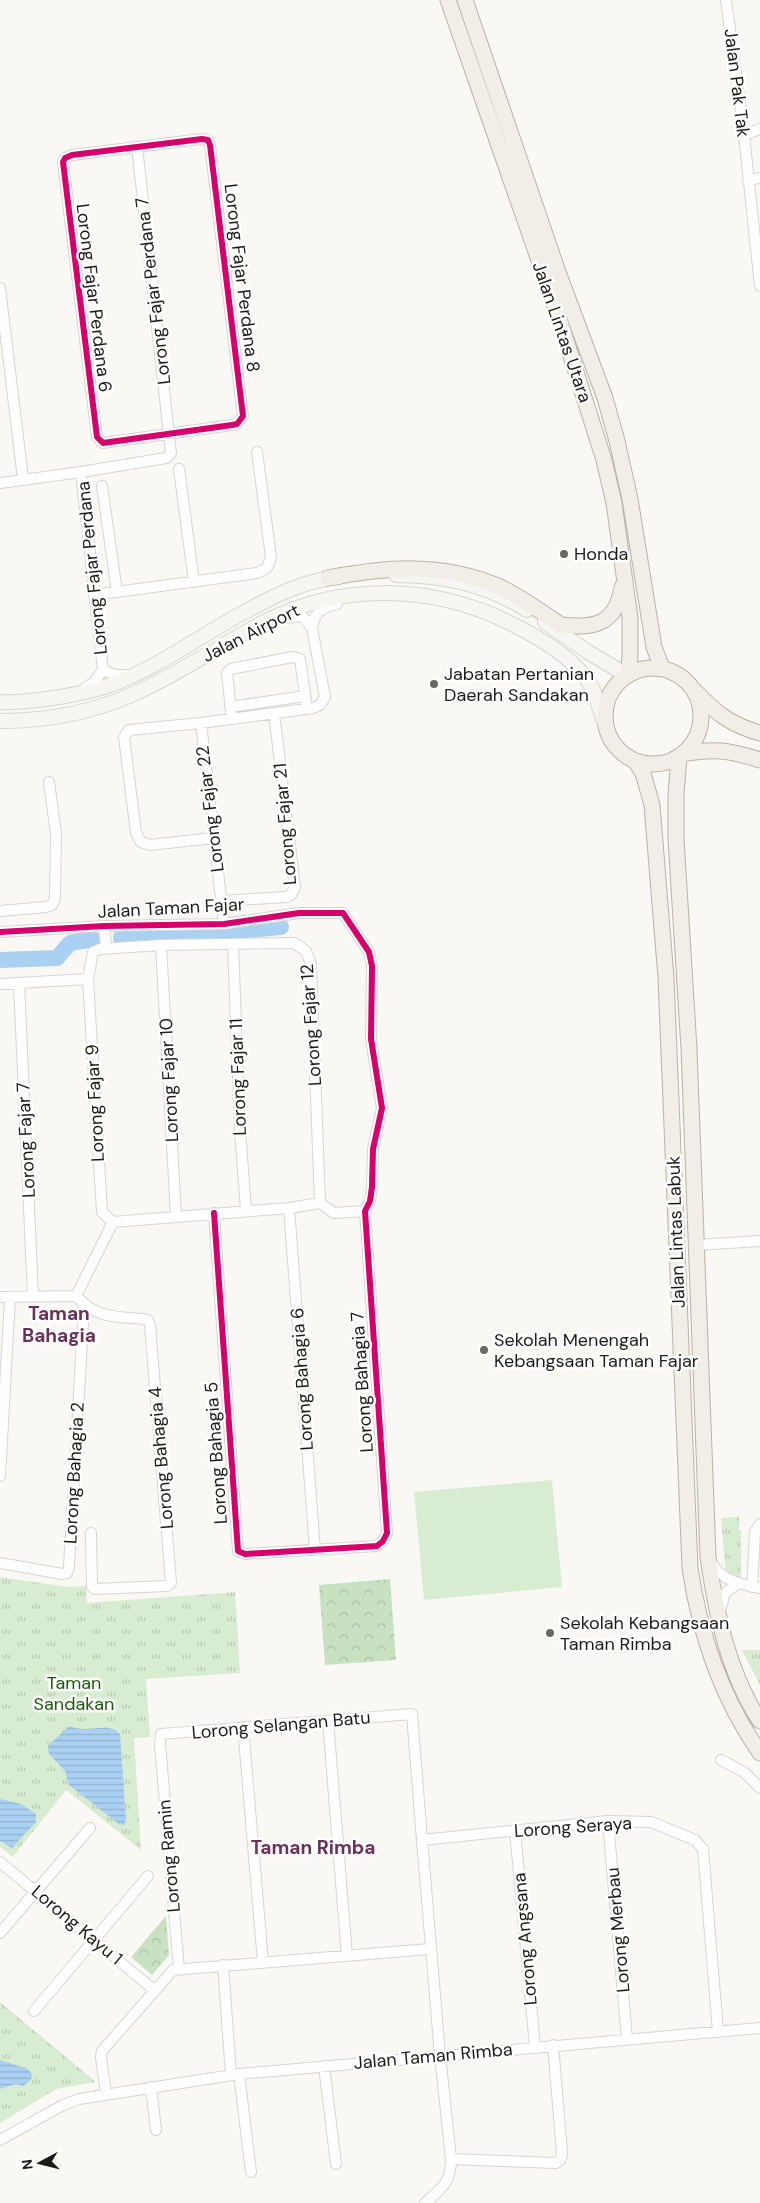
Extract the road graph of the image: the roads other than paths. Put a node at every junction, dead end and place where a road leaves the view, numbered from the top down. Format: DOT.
graph roads {
  1 [pos="448,0"];
  2 [pos="465,0"];
  3 [pos="726,0"];
  4 [pos="760,130"];
  5 [pos="744,135"];
  6 [pos="515,143"];
  7 [pos="137,147"];
  8 [pos="760,178"];
  9 [pos="748,180"];
  10 [pos="520,213"];
  11 [pos="758,252"];
  12 [pos="760,286"];
  13 [pos="0,288"];
  14 [pos="170,434"];
  15 [pos="172,450"];
  16 [pos="257,452"];
  17 [pos="179,469"];
  18 [pos="81,472"];
  19 [pos="23,479"];
  20 [pos="0,483"];
  21 [pos="102,486"];
  22 [pos="625,575"];
  23 [pos="328,578"];
  24 [pos="194,582"];
  25 [pos="117,592"];
  26 [pos="94,595"];
  27 [pos="468,606"];
  28 [pos="312,628"];
  29 [pos="202,658"];
  30 [pos="662,668"];
  31 [pos="103,670"];
  32 [pos="626,674"];
  33 [pos="132,675"];
  34 [pos="693,689"];
  35 [pos="74,696"];
  36 [pos="305,696"];
  37 [pos="0,702"];
  38 [pos="230,707"];
  39 [pos="307,709"];
  40 [pos="274,714"];
  41 [pos="232,719"];
  42 [pos="0,721"];
  43 [pos="201,723"];
  44 [pos="606,726"];
  45 [pos="760,734"];
  46 [pos="680,755"];
  47 [pos="635,760"];
  48 [pos="760,760"];
  49 [pos="49,782"];
  50 [pos="214,838"];
  51 [pos="221,901"];
  52 [pos="0,911"];
  53 [pos="224,924"];
  54 [pos="104,926"];
  55 [pos="0,932"];
  56 [pos="161,944"];
  57 [pos="233,944"];
  58 [pos="106,948"];
  59 [pos="88,979"];
  60 [pos="19,983"];
  61 [pos="0,984"];
  62 [pos="320,1203"];
  63 [pos="289,1208"];
  64 [pos="246,1210"];
  65 [pos="365,1211"];
  66 [pos="214,1213"];
  67 [pos="176,1216"];
  68 [pos="112,1222"];
  69 [pos="760,1241"];
  70 [pos="696,1244"];
  71 [pos="76,1296"];
  72 [pos="33,1297"];
  73 [pos="5,1298"];
  74 [pos="84,1305"];
  75 [pos="0,1476"];
  76 [pos="760,1524"];
  77 [pos="91,1533"];
  78 [pos="377,1546"];
  79 [pos="315,1550"];
  80 [pos="708,1557"];
  81 [pos="0,1563"];
  82 [pos="737,1584"];
  83 [pos="756,1587"];
  84 [pos="718,1620"];
  85 [pos="328,1720"];
  86 [pos="760,1721"];
  87 [pos="243,1727"];
  88 [pos="160,1744"];
  89 [pos="760,1753"];
  90 [pos="721,1760"];
  91 [pos="760,1788"];
  92 [pos="608,1821"];
  93 [pos="90,1828"];
  94 [pos="515,1830"];
  95 [pos="422,1840"];
  96 [pos="0,1862"];
  97 [pos="148,1876"];
  98 [pos="36,1891"];
  99 [pos="0,1933"];
  100 [pos="95,1939"];
  101 [pos="430,1949"];
  102 [pos="347,1956"];
  103 [pos="263,1962"];
  104 [pos="223,1966"];
  105 [pos="179,1969"];
  106 [pos="154,1990"];
  107 [pos="34,2011"];
  108 [pos="760,2028"];
  109 [pos="718,2031"];
  110 [pos="627,2039"];
  111 [pos="553,2045"];
  112 [pos="535,2047"];
  113 [pos="440,2055"];
  114 [pos="324,2066"];
  115 [pos="235,2075"];
  116 [pos="151,2087"];
  117 [pos="106,2094"];
  118 [pos="156,2130"];
  119 [pos="0,2140"];
  120 [pos="451,2159"];
  121 [pos="336,2164"];
  122 [pos="251,2172"];
  123 [pos="425,2203"];
  1 -- 10 [label="main road, Jalan Lintas Utara"];
  2 -- 6 [label="main road, Jalan Lintas Utara"];
  3 -- 5 [label="street, Jalan Pak Tak"];
  4 -- 5 [label="street"];
  5 -- 9 [label="street, Jalan Pak Tak"];
  6 -- 10 [label="main road"];
  6 -- 30 [label="main road, Jalan Lintas Utara"];
  7 -- 14 [label="street, Lorong Fajar Perdana 7"];
  7 -- 14 [label="street, Lorong Fajar Perdana 8"];
  7 -- 14 [label="street, Lorong Fajar Perdana 6"];
  8 -- 9 [label="street"];
  9 -- 11 [label="street, Jalan Pak Tak"];
  10 -- 22 [label="main road, Jalan Lintas Utara"];
  11 -- 12 [label="street, Jalan Pak Tak"];
  13 -- 19 [label="street"];
  14 -- 15 [label="street, Lorong Fajar Perdana 7"];
  15 -- 18 [label="street, Lorong Fajar Perdana"];
  16 -- 24 [label="street"];
  17 -- 24 [label="street"];
  18 -- 19 [label="street"];
  18 -- 26 [label="street, Lorong Fajar Perdana"];
  19 -- 20 [label="street"];
  21 -- 25 [label="street"];
  22 -- 23 [label="main road"];
  22 -- 32 [label="main road, Jalan Lintas Utara"];
  23 -- 32 [label="main road, Jalan Airport"];
  23 -- 33 [label="main road, Jalan Airport"];
  24 -- 25 [label="street"];
  25 -- 26 [label="street"];
  26 -- 31 [label="street, Lorong Fajar Perdana"];
  27 -- 28 [label="street"];
  27 -- 29 [label="main road, Jalan Airport"];
  27 -- 44 [label="main road, Jalan Airport"];
  28 -- 29 [label="street"];
  28 -- 39 [label="street"];
  29 -- 42 [label="main road, Jalan Airport"];
  30 -- 32 [label="main road"];
  30 -- 34 [label="main road"];
  31 -- 33 [label="street"];
  31 -- 35 [label="street"];
  32 -- 44 [label="main road"];
  33 -- 35 [label="main road, Jalan Airport"];
  34 -- 45 [label="main road"];
  34 -- 46 [label="main road"];
  35 -- 37 [label="main road, Jalan Airport"];
  36 -- 38 [label="street"];
  36 -- 38 [label="street"];
  36 -- 39 [label="street"];
  38 -- 41 [label="street"];
  39 -- 40 [label="street"];
  40 -- 41 [label="street"];
  40 -- 51 [label="street, Lorong Fajar 21"];
  41 -- 43 [label="street"];
  43 -- 50 [label="street, Lorong Fajar 22"];
  43 -- 50 [label="street"];
  44 -- 47 [label="main road"];
  46 -- 47 [label="main road"];
  46 -- 48 [label="main road"];
  46 -- 70 [label="main road, Jalan Lintas Labuk"];
  47 -- 89 [label="main road, Jalan Lintas Labuk"];
  49 -- 52 [label="street"];
  50 -- 51 [label="street, Lorong Fajar 22"];
  51 -- 53 [label="street, Lorong Fajar 22"];
  53 -- 54 [label="street, Jalan Taman Fajar"];
  53 -- 65 [label="street, Jalan Taman Fajar"];
  54 -- 55 [label="street, Jalan Taman Fajar"];
  54 -- 58 [label="street"];
  56 -- 57 [label="street, Lorong Fajar 12"];
  56 -- 58 [label="street, Lorong Fajar 12"];
  56 -- 67 [label="street, Lorong Fajar 10"];
  57 -- 62 [label="street, Lorong Fajar 12"];
  57 -- 64 [label="street, Lorong Fajar 11"];
  58 -- 59 [label="street"];
  59 -- 60 [label="street"];
  59 -- 68 [label="street, Lorong Fajar 9"];
  60 -- 61 [label="street"];
  60 -- 72 [label="street, Lorong Fajar 7"];
  62 -- 63 [label="street"];
  62 -- 65 [label="street"];
  63 -- 64 [label="street"];
  63 -- 79 [label="street, Lorong Bahagia 6"];
  64 -- 66 [label="street"];
  65 -- 78 [label="street, Lorong Bahagia 7"];
  66 -- 67 [label="street"];
  66 -- 79 [label="street, Lorong Bahagia 5"];
  67 -- 68 [label="street"];
  68 -- 71 [label="street"];
  69 -- 70 [label="street"];
  70 -- 80 [label="main road, Jalan Lintas Labuk"];
  71 -- 72 [label="street"];
  71 -- 74 [label="street"];
  72 -- 73 [label="street"];
  73 -- 75 [label="street"];
  74 -- 77 [label="street, Lorong Bahagia 4"];
  74 -- 81 [label="street, Lorong Bahagia 2"];
  76 -- 83 [label="street"];
  78 -- 79 [label="street, Lorong Bahagia 5"];
  80 -- 82 [label="street"];
  80 -- 84 [label="main road, Jalan Lintas Labuk"];
  82 -- 83 [label="street"];
  82 -- 84 [label="street"];
  84 -- 86 [label="main road, Jalan Lintas Labuk"];
  85 -- 87 [label="street, Lorong Selangan Batu"];
  85 -- 95 [label="street, Lorong Selangan Batu"];
  85 -- 102 [label="street"];
  87 -- 88 [label="street, Lorong Selangan Batu"];
  87 -- 103 [label="street"];
  88 -- 105 [label="street, Lorong Ramin"];
  90 -- 91 [label="street"];
  92 -- 94 [label="street, Lorong Seraya"];
  92 -- 109 [label="street, Lorong Seraya"];
  92 -- 110 [label="street, Lorong Merbau"];
  93 -- 98 [label="street"];
  94 -- 95 [label="street, Lorong Seraya"];
  94 -- 112 [label="street, Lorong Angsana"];
  95 -- 101 [label="street"];
  96 -- 98 [label="street, Lorong Kayu 1"];
  97 -- 100 [label="street"];
  98 -- 99 [label="street"];
  98 -- 100 [label="street, Lorong Kayu 1"];
  100 -- 106 [label="street, Lorong Kayu 1"];
  100 -- 107 [label="street"];
  101 -- 102 [label="street"];
  101 -- 113 [label="street"];
  102 -- 103 [label="street"];
  103 -- 104 [label="street"];
  104 -- 105 [label="street"];
  104 -- 115 [label="street"];
  105 -- 106 [label="street"];
  106 -- 117 [label="street"];
  108 -- 109 [label="street, Jalan Taman Rimba"];
  109 -- 110 [label="street, Jalan Taman Rimba"];
  110 -- 111 [label="street, Jalan Taman Rimba"];
  111 -- 112 [label="street, Jalan Taman Rimba"];
  111 -- 120 [label="street"];
  112 -- 113 [label="street, Jalan Taman Rimba"];
  113 -- 114 [label="street, Jalan Taman Rimba"];
  113 -- 120 [label="street"];
  114 -- 115 [label="street, Jalan Taman Rimba"];
  114 -- 121 [label="street"];
  115 -- 116 [label="street, Jalan Taman Rimba"];
  115 -- 122 [label="street"];
  116 -- 117 [label="street, Jalan Taman Rimba"];
  116 -- 118 [label="street"];
  117 -- 119 [label="street, Jalan Taman Rimba"];
  120 -- 123 [label="street"];
}
